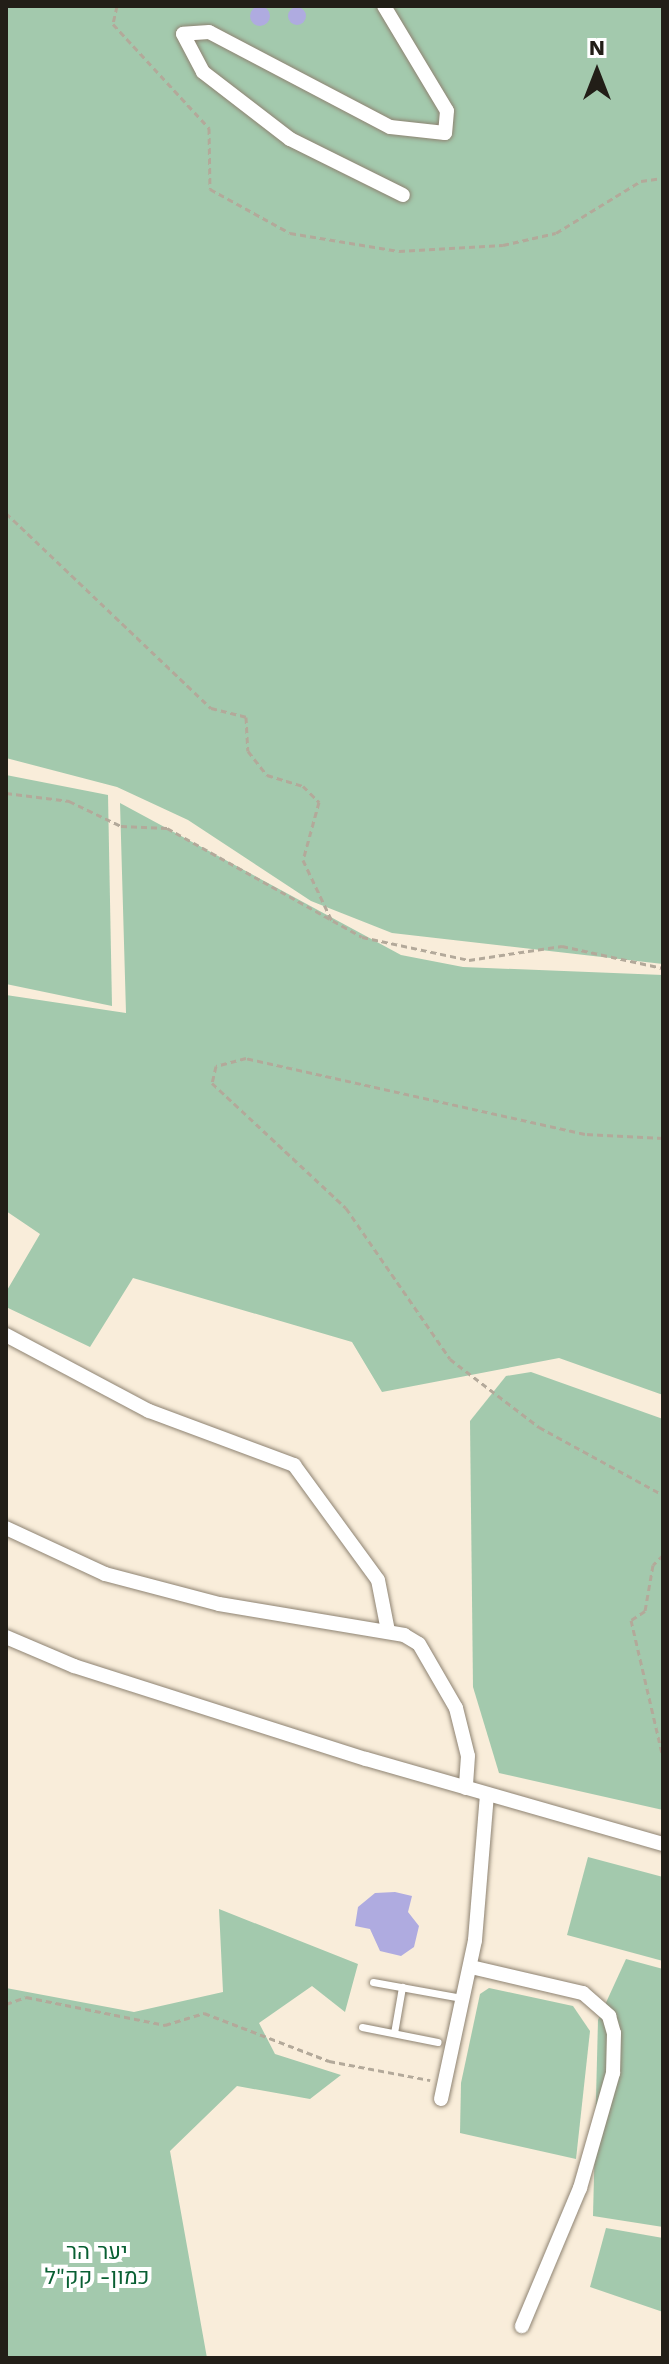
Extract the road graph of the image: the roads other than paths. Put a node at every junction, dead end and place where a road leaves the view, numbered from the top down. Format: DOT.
graph roads {
  1 [pos="384,6"];
  2 [pos="403,195"];
  3 [pos="6,1335"];
  4 [pos="6,1528"];
  5 [pos="388,1631"];
  6 [pos="6,1637"];
  7 [pos="466,1788"];
  8 [pos="487,1794"];
  9 [pos="663,1844"];
  10 [pos="471,1967"];
  11 [pos="373,1982"];
  12 [pos="402,1987"];
  13 [pos="465,1998"];
  14 [pos="362,2027"];
  15 [pos="394,2033"];
  16 [pos="438,2042"];
  17 [pos="441,2099"];
  18 [pos="522,2326"];
  1 -- 2 [label="street"];
  3 -- 5 [label="street"];
  4 -- 5 [label="street"];
  5 -- 7 [label="street"];
  6 -- 7 [label="street"];
  7 -- 8 [label="street"];
  8 -- 9 [label="street"];
  8 -- 10 [label="street"];
  10 -- 13 [label="street"];
  10 -- 18 [label="street"];
  11 -- 12 [label="lane"];
  12 -- 13 [label="lane"];
  12 -- 15 [label="lane"];
  13 -- 17 [label="street"];
  14 -- 15 [label="lane"];
  15 -- 16 [label="lane"];
}
